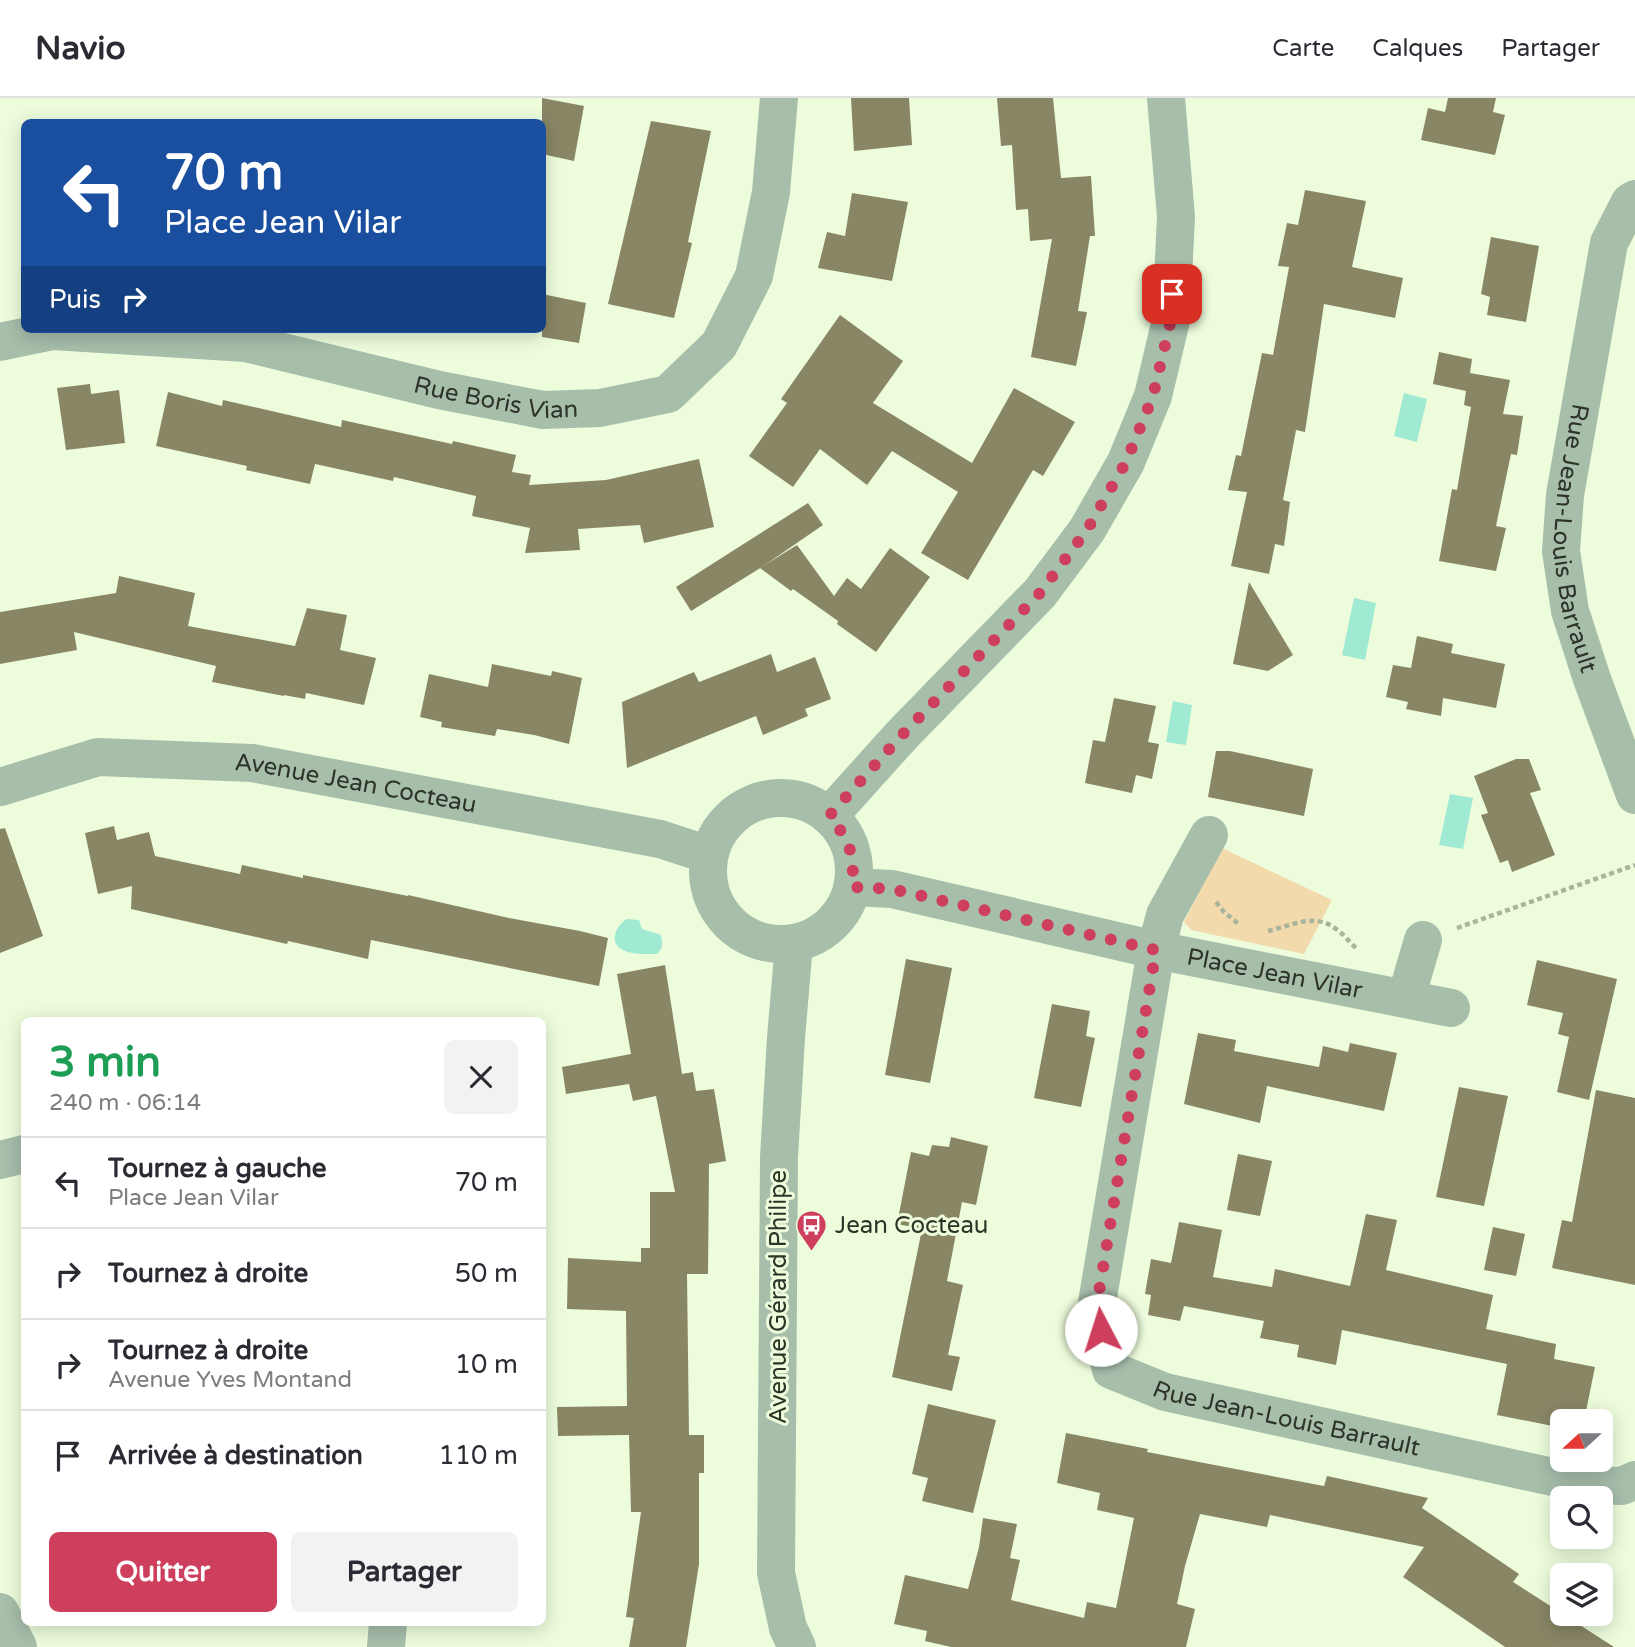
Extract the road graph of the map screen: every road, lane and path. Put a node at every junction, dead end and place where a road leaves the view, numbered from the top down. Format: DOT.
graph roads {
  1 [pos="779,98"];
  2 [pos="1166,98"];
  3 [pos="1635,199"];
  4 [pos="43,333"];
  5 [pos="85,333"];
  6 [pos="0,342"];
  7 [pos="0,787"];
  8 [pos="1635,795"];
  9 [pos="829,816"];
  10 [pos="1209,835"];
  11 [pos="709,855"];
  12 [pos="1635,865"];
  13 [pos="1189,872"];
  14 [pos="852,887"];
  15 [pos="1241,926"];
  16 [pos="1262,932"];
  17 [pos="1423,940"];
  18 [pos="794,944"];
  19 [pos="1156,950"];
  20 [pos="1362,954"];
  21 [pos="1406,998"];
  22 [pos="1451,1008"];
  23 [pos="21,1155"];
  24 [pos="0,1160"];
  25 [pos="1635,1480"];
  26 [pos="0,1612"];
  27 [pos="388,1626"];
  28 [pos="18,1647"];
  29 [pos="386,1647"];
  30 [pos="797,1647"];
  1 -- 5 [label="street, Rue Boris Vian"];
  2 -- 9 [label="street"];
  3 -- 8 [label="street, Rue Jean-Louis Barrault"];
  4 -- 6 [label="street, Rue Boris Vian"];
  7 -- 11 [label="street, Avenue Jean Cocteau"];
  9 -- 11 [label="street"];
  9 -- 14 [label="street"];
  10 -- 13 [label="street"];
  11 -- 18 [label="street"];
  12 -- 17 [label="path"];
  13 -- 15 [label="path"];
  13 -- 19 [label="street"];
  14 -- 18 [label="street"];
  14 -- 19 [label="street, Place Jean Vilar"];
  16 -- 20 [label="path"];
  17 -- 21 [label="street"];
  18 -- 30 [label="street, Avenue Gérard Philipe"];
  19 -- 21 [label="street, Place Jean Vilar"];
  19 -- 25 [label="street, Rue Jean-Louis Barrault"];
  21 -- 22 [label="street, Place Jean Vilar"];
  23 -- 24 [label="street"];
  26 -- 28 [label="street"];
  27 -- 29 [label="street"];
}
